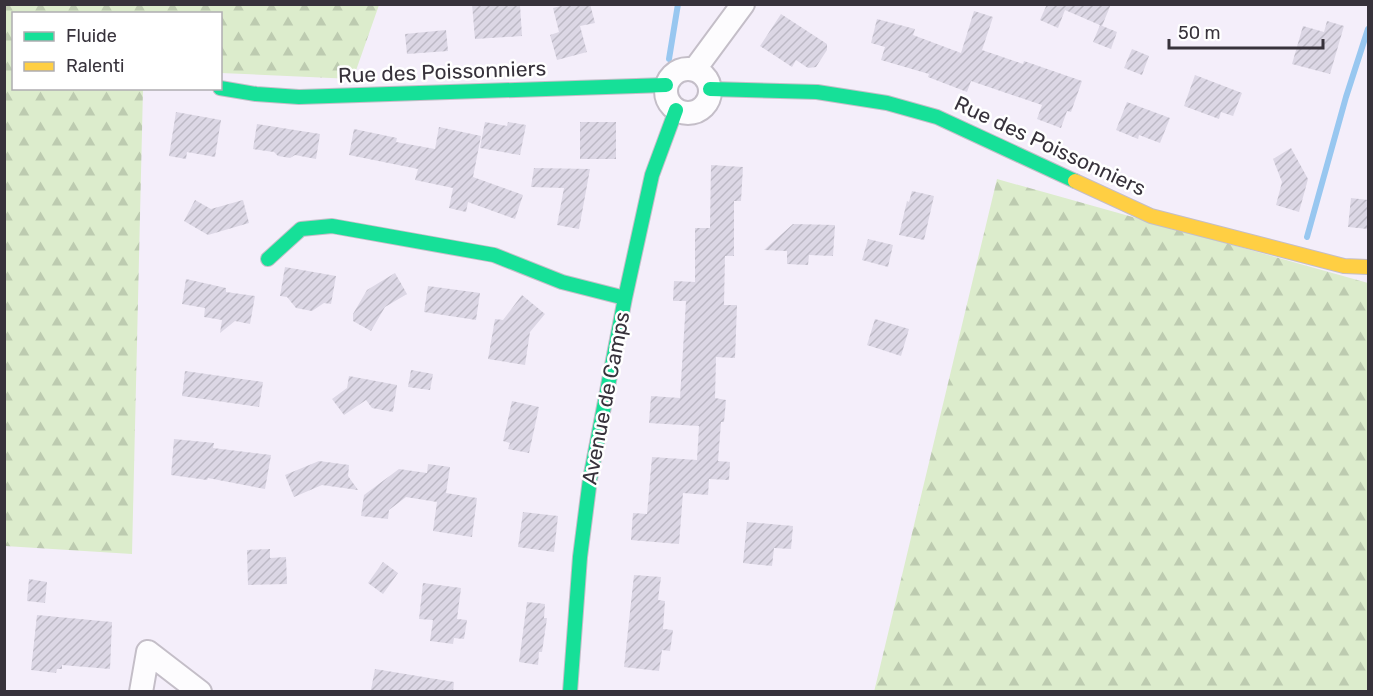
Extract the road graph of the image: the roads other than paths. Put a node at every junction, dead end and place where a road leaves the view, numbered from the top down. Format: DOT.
graph roads {
  1 [pos="743,4"];
  2 [pos="695,69"];
  3 [pos="666,85"];
  4 [pos="222,88"];
  5 [pos="710,89"];
  6 [pos="676,110"];
  7 [pos="268,259"];
  8 [pos="1368,267"];
  9 [pos="625,298"];
  10 [pos="141,692"];
  11 [pos="200,692"];
  12 [pos="570,692"];
  1 -- 2 [label="street"];
  2 -- 3 [label="street"];
  2 -- 5 [label="street"];
  3 -- 4 [label="street, Rue des Poissonniers"];
  3 -- 6 [label="street"];
  5 -- 6 [label="street"];
  5 -- 8 [label="street, Rue des Poissonniers"];
  6 -- 9 [label="street, Avenue de Camps"];
  7 -- 9 [label="street"];
  9 -- 12 [label="street, Avenue de Camps"];
  10 -- 11 [label="street"];
}
